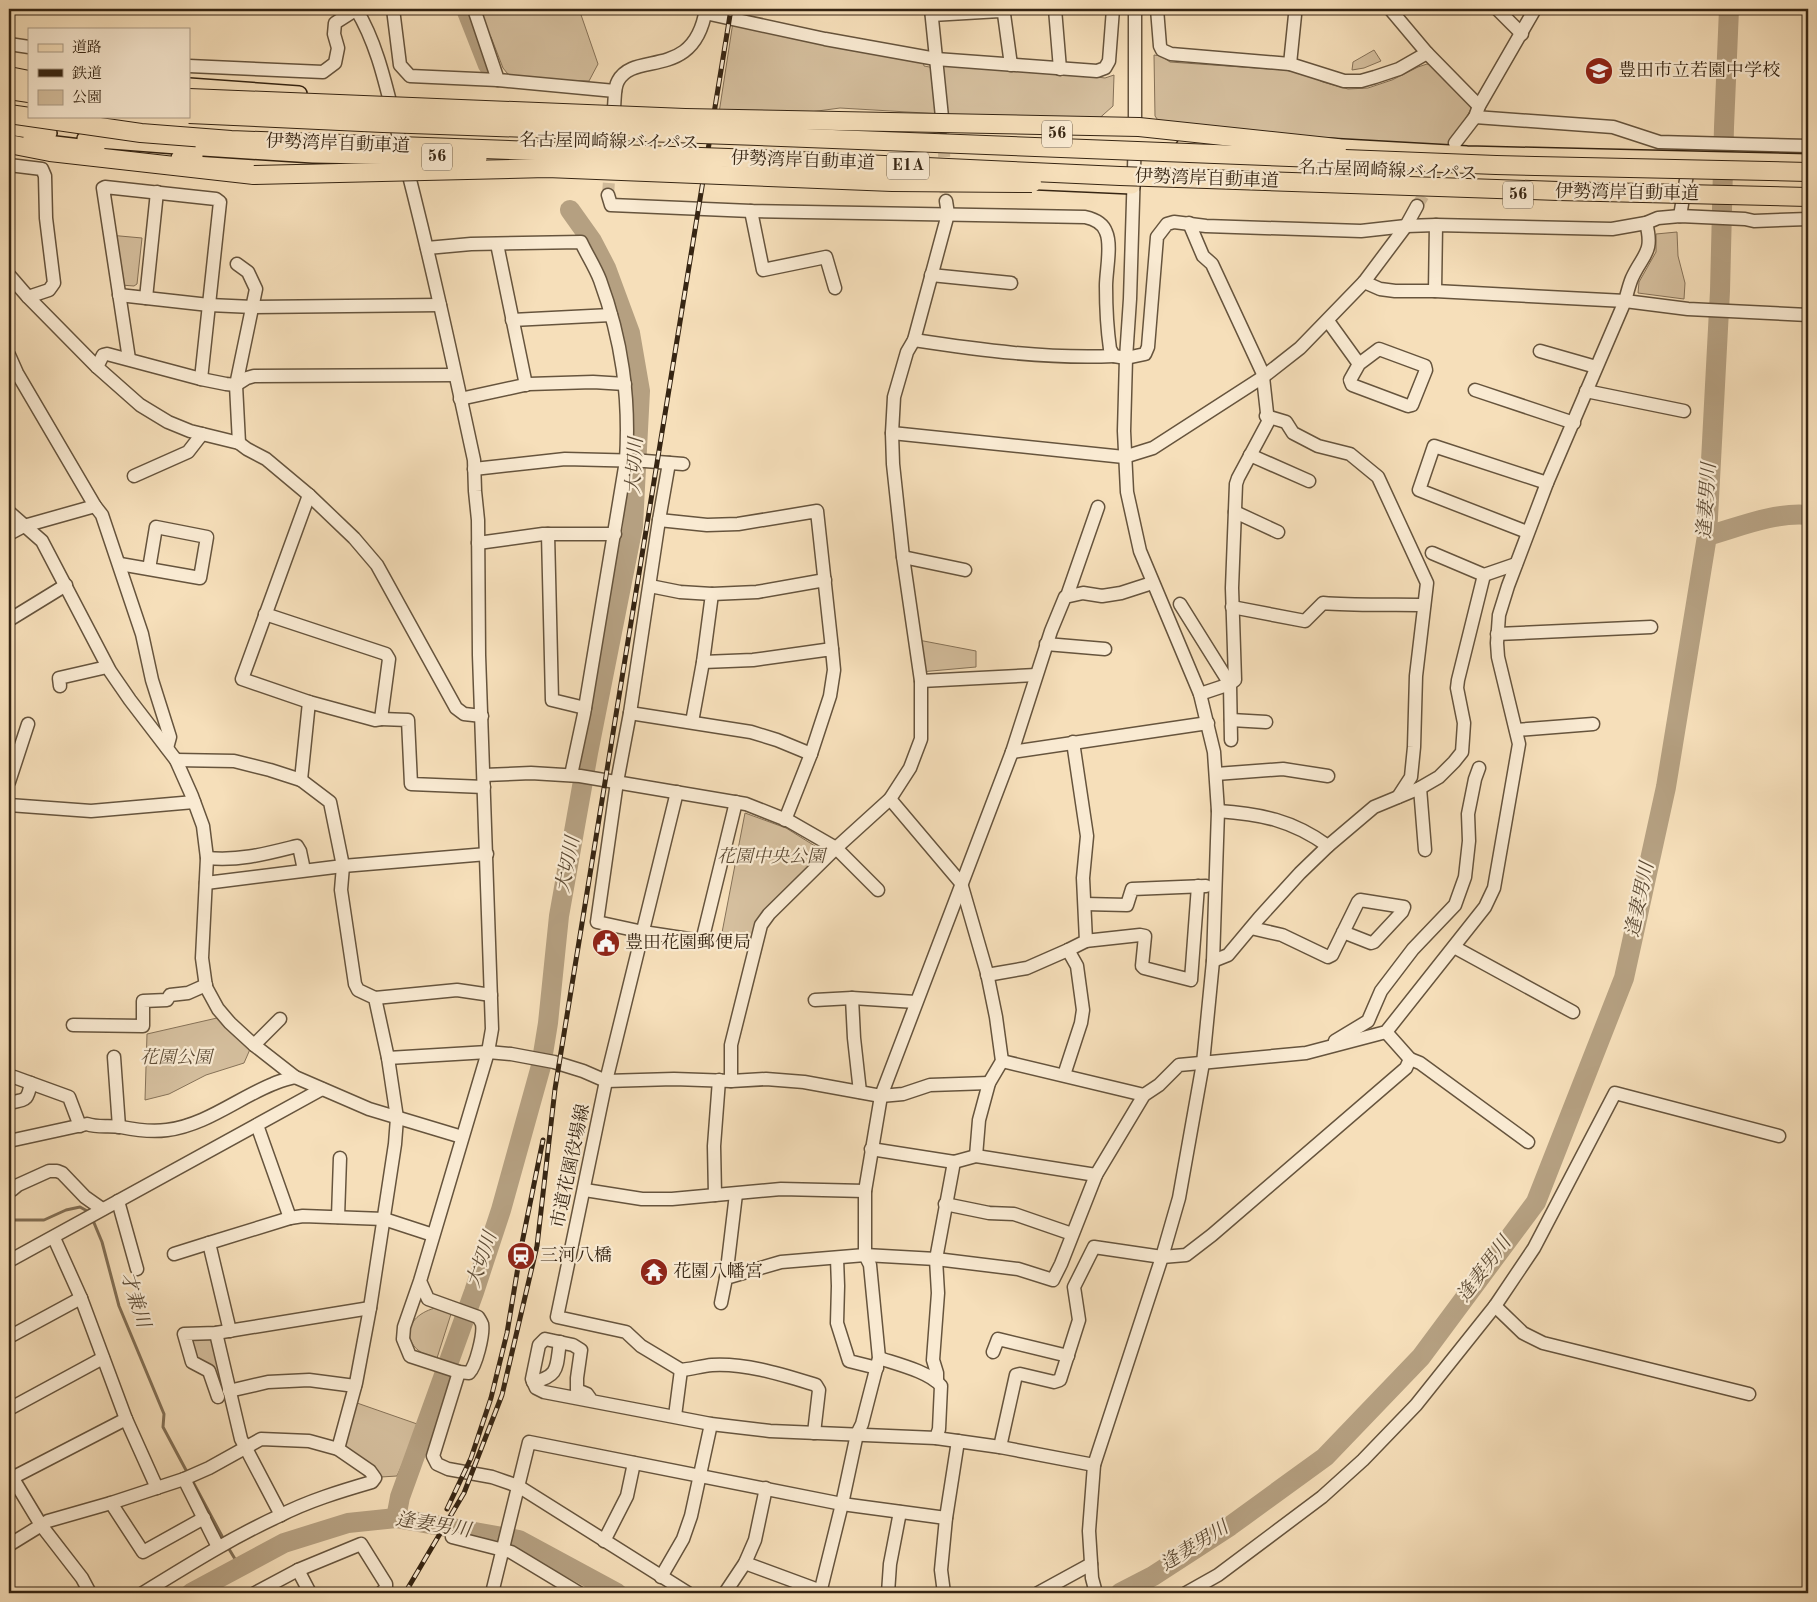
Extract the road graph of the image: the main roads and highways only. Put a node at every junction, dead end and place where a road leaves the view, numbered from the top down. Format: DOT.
graph roads {
  1 [pos="9,72"];
  2 [pos="28,73"];
  3 [pos="9,76"];
  4 [pos="28,80"];
  5 [pos="9,82"];
  6 [pos="28,85"];
  7 [pos="190,86"];
  8 [pos="9,90"];
  9 [pos="28,93"];
  10 [pos="192,105"];
  11 [pos="9,114"];
  12 [pos="28,117"];
  13 [pos="37,118"];
  14 [pos="660,122"];
  15 [pos="748,125"];
  16 [pos="9,127"];
  17 [pos="1134,133"];
  18 [pos="9,138"];
  19 [pos="9,144"];
  20 [pos="672,162"];
  21 [pos="1808,162"];
  22 [pos="1496,165"];
  23 [pos="1808,172"];
  24 [pos="1128,181"];
  25 [pos="1808,197"];
  26 [pos="1808,203"];
  1 -- 2 [label="main road"];
  3 -- 4 [label="highway"];
  5 -- 6 [label="main road"];
  7 -- 14 [label="main road"];
  8 -- 9 [label="highway"];
  10 -- 14 [label="main road, 名古屋岡崎線バイパス / 56"];
  10 -- 22 [label="highway, 伊勢湾岸自動車道 / E1A, bridge"];
  10 -- 22 [label="highway, bridge"];
  11 -- 12 [label="highway, 伊勢湾岸自動車道 / E1A, bridge"];
  13 -- 24 [label="highway, 伊勢湾岸自動車道 / E1A, bridge"];
  14 -- 15 [label="main road, 名古屋岡崎線バイパス / 56"];
  15 -- 17 [label="main road, 名古屋岡崎線バイパス / 56"];
  15 -- 17 [label="main road"];
  16 -- 20 [label="main road, 名古屋岡崎線バイパス / 56, bridge"];
  17 -- 21 [label="main road, 名古屋岡崎線バイパス / 56"];
  18 -- 20 [label="main road"];
  19 -- 24 [label="highway, bridge"];
  20 -- 24 [label="main road, 名古屋岡崎線バイパス / 56"];
  22 -- 23 [label="highway, 伊勢湾岸自動車道 / E1A, bridge"];
  24 -- 25 [label="highway, 伊勢湾岸自動車道 / E1A, bridge"];
  24 -- 26 [label="main road, 名古屋岡崎線バイパス / 56"];
}
